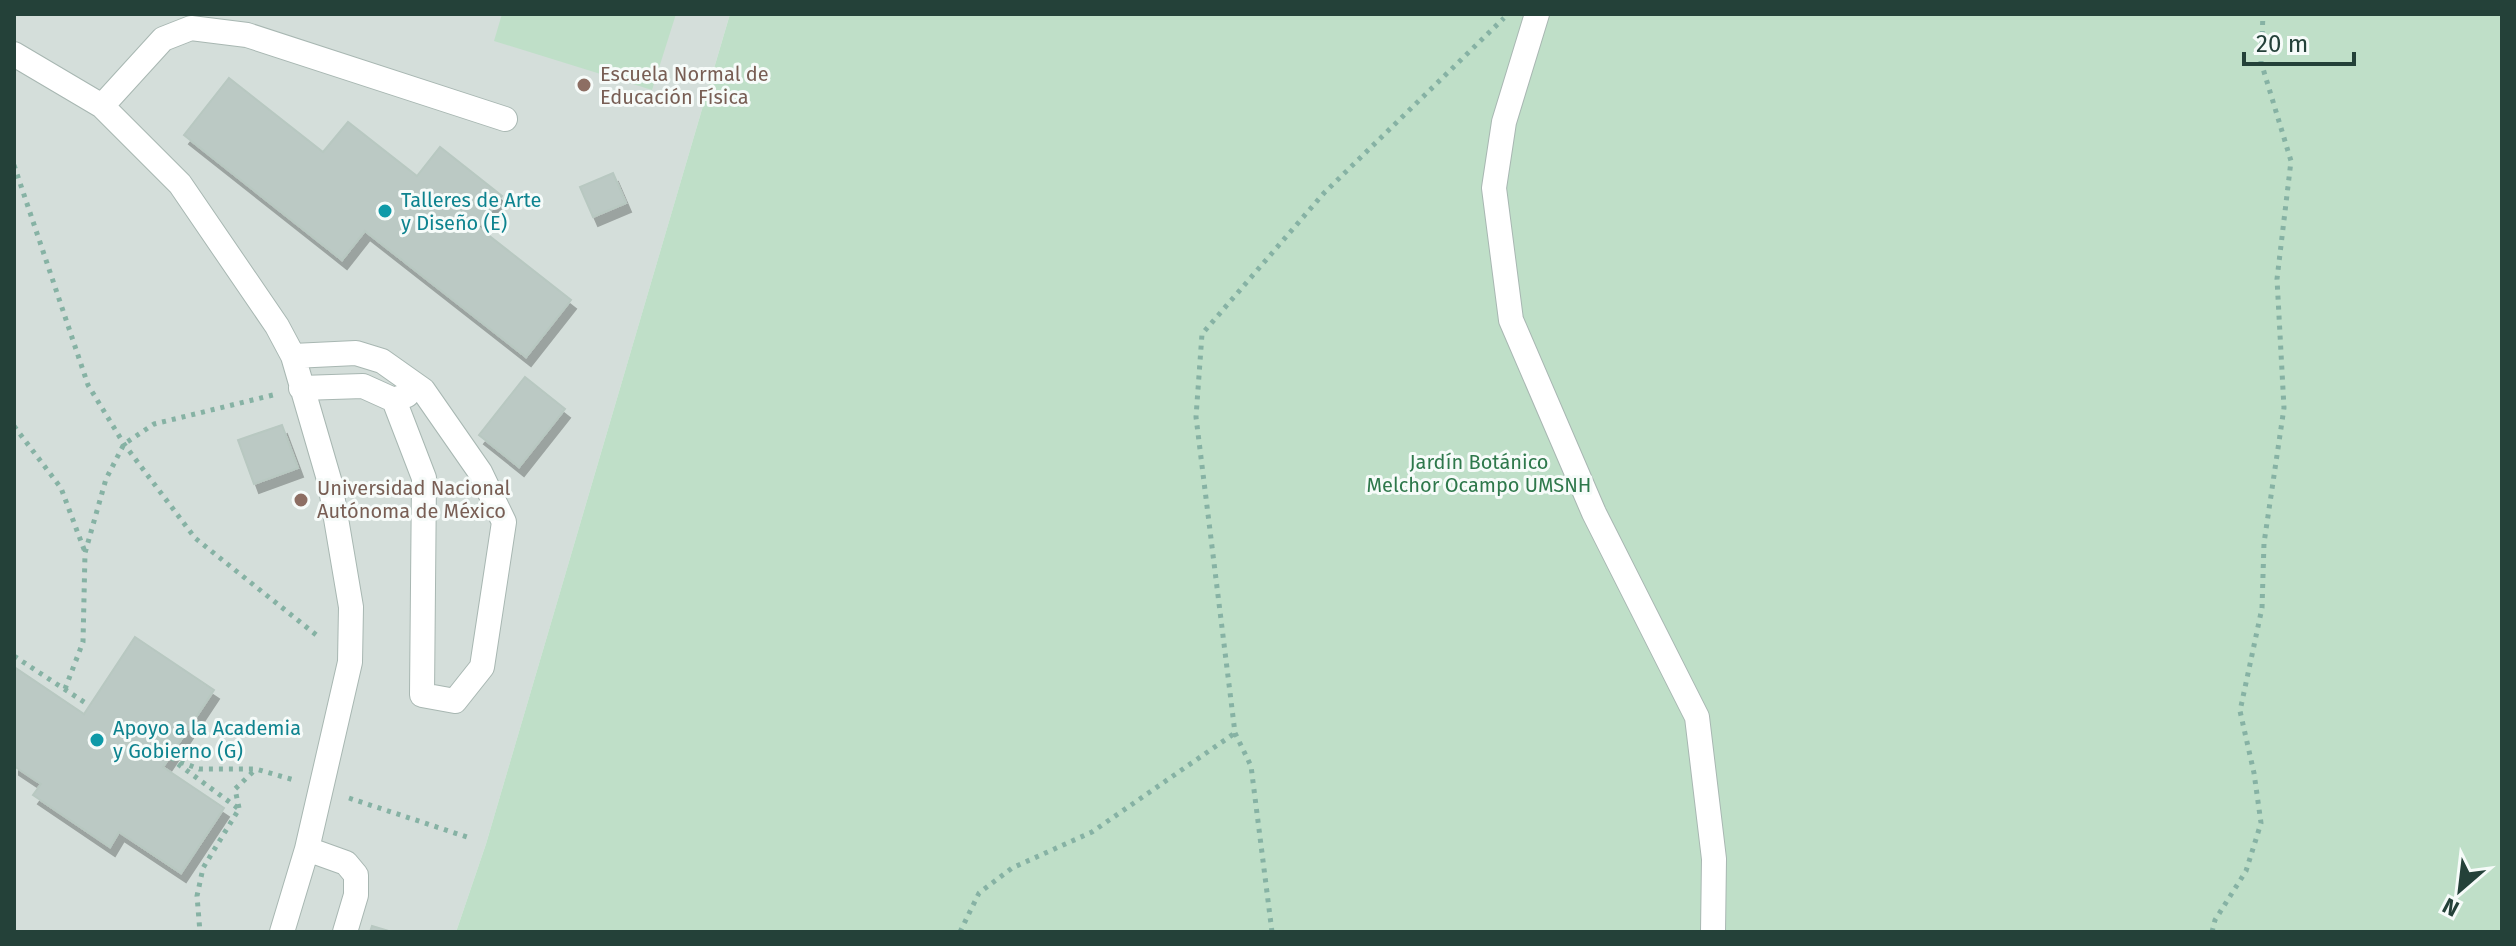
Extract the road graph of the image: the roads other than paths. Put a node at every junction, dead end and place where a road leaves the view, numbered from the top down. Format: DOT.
graph roads {
  1 [pos="1537,14"];
  2 [pos="14,54"];
  3 [pos="102,106"];
  4 [pos="505,119"];
  5 [pos="293,356"];
  6 [pos="301,388"];
  7 [pos="423,390"];
  8 [pos="394,400"];
  9 [pos="307,849"];
  10 [pos="282,932"];
  11 [pos="345,932"];
  12 [pos="1713,932"];
  1 -- 12 [label="lane"];
  2 -- 3 [label="lane"];
  3 -- 4 [label="lane"];
  3 -- 5 [label="lane"];
  5 -- 6 [label="lane"];
  5 -- 7 [label="lane"];
  6 -- 8 [label="lane"];
  6 -- 9 [label="lane"];
  7 -- 8 [label="lane"];
  7 -- 8 [label="lane"];
  9 -- 10 [label="lane"];
  9 -- 11 [label="lane"];
}
